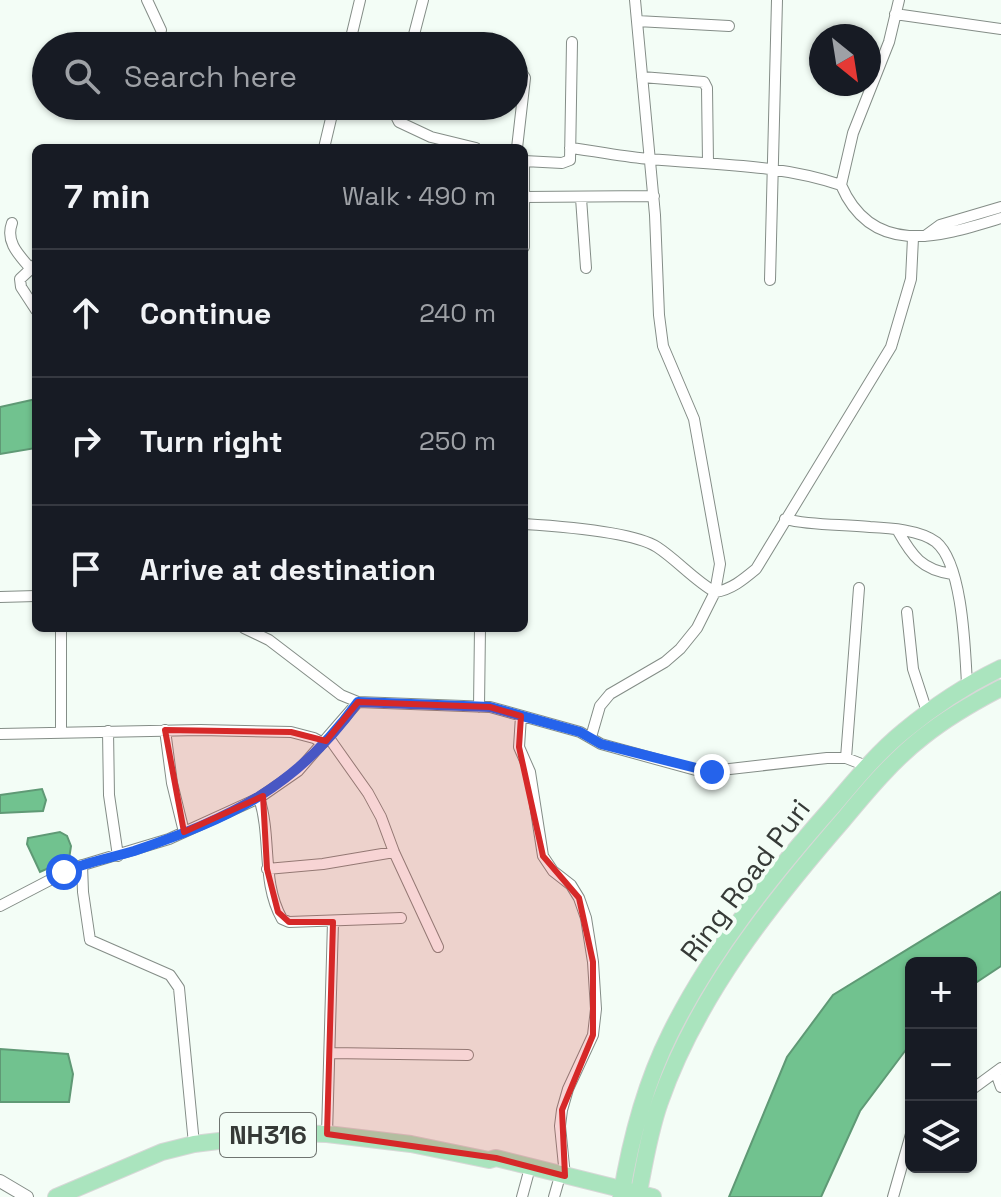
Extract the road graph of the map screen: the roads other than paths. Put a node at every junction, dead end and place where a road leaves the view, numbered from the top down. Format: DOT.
graph roads {
  1 [pos="147,0"];
  2 [pos="360,0"];
  3 [pos="423,0"];
  4 [pos="635,0"];
  5 [pos="777,0"];
  6 [pos="899,0"];
  7 [pos="895,14"];
  8 [pos="637,21"];
  9 [pos="729,26"];
  10 [pos="1001,29"];
  11 [pos="161,30"];
  12 [pos="352,32"];
  13 [pos="415,32"];
  14 [pos="572,42"];
  15 [pos="881,64"];
  16 [pos="642,77"];
  17 [pos="868,96"];
  18 [pos="331,120"];
  19 [pos="398,120"];
  20 [pos="520,120"];
  21 [pos="325,144"];
  22 [pos="454,144"];
  23 [pos="517,144"];
  24 [pos="570,148"];
  25 [pos="650,159"];
  26 [pos="528,161"];
  27 [pos="708,162"];
  28 [pos="773,169"];
  29 [pos="841,185"];
  30 [pos="654,196"];
  31 [pos="528,197"];
  32 [pos="581,198"];
  33 [pos="1001,207"];
  34 [pos="1001,218"];
  35 [pos="12,223"];
  36 [pos="925,236"];
  37 [pos="913,238"];
  38 [pos="32,265"];
  39 [pos="32,267"];
  40 [pos="586,268"];
  41 [pos="770,280"];
  42 [pos="32,304"];
  43 [pos="785,519"];
  44 [pos="528,524"];
  45 [pos="898,531"];
  46 [pos="952,574"];
  47 [pos="859,588"];
  48 [pos="715,592"];
  49 [pos="32,596"];
  50 [pos="0,597"];
  51 [pos="907,612"];
  52 [pos="61,632"];
  53 [pos="252,632"];
  54 [pos="480,632"];
  55 [pos="1001,668"];
  56 [pos="967,684"];
  57 [pos="1001,688"];
  58 [pos="358,702"];
  59 [pos="479,707"];
  60 [pos="927,712"];
  61 [pos="521,716"];
  62 [pos="165,730"];
  63 [pos="108,731"];
  64 [pos="61,733"];
  65 [pos="0,734"];
  66 [pos="591,737"];
  67 [pos="326,740"];
  68 [pos="846,758"];
  69 [pos="869,767"];
  70 [pos="259,798"];
  71 [pos="184,832"];
  72 [pos="394,852"];
  73 [pos="118,856"];
  74 [pos="82,865"];
  75 [pos="267,869"];
  76 [pos="0,906"];
  77 [pos="401,918"];
  78 [pos="333,922"];
  79 [pos="438,947"];
  80 [pos="330,1053"];
  81 [pos="468,1055"];
  82 [pos="998,1070"];
  83 [pos="977,1086"];
  84 [pos="1001,1087"];
  85 [pos="327,1134"];
  86 [pos="194,1144"];
  87 [pos="905,1155"];
  88 [pos="489,1160"];
  89 [pos="645,1160"];
  90 [pos="627,1165"];
  91 [pos="528,1175"];
  92 [pos="0,1181"];
  93 [pos="559,1185"];
  94 [pos="595,1192"];
  95 [pos="635,1195"];
  96 [pos="27,1197"];
  97 [pos="56,1197"];
  98 [pos="522,1197"];
  99 [pos="662,1197"];
  100 [pos="893,1197"];
  1 -- 11 [label="street"];
  2 -- 12 [label="street"];
  3 -- 13 [label="street"];
  4 -- 8 [label="street"];
  5 -- 28 [label="street"];
  6 -- 7 [label="street"];
  7 -- 10 [label="street"];
  7 -- 15 [label="street"];
  8 -- 9 [label="street"];
  8 -- 16 [label="street"];
  14 -- 24 [label="street"];
  16 -- 25 [label="street"];
  16 -- 27 [label="street"];
  17 -- 29 [label="street"];
  18 -- 21 [label="street"];
  19 -- 22 [label="street"];
  20 -- 23 [label="street"];
  24 -- 25 [label="street"];
  24 -- 26 [label="street"];
  25 -- 27 [label="street"];
  25 -- 30 [label="street"];
  27 -- 28 [label="street"];
  28 -- 29 [label="street"];
  28 -- 41 [label="street"];
  29 -- 37 [label="street"];
  30 -- 32 [label="street"];
  30 -- 48 [label="street"];
  31 -- 32 [label="street"];
  32 -- 40 [label="street"];
  33 -- 36 [label="street"];
  34 -- 36 [label="street"];
  35 -- 38 [label="street"];
  36 -- 37 [label="street"];
  37 -- 43 [label="street"];
  39 -- 42 [label="street"];
  43 -- 45 [label="street"];
  43 -- 48 [label="street"];
  44 -- 48 [label="street"];
  45 -- 46 [label="street"];
  45 -- 46 [label="street"];
  46 -- 56 [label="street"];
  47 -- 68 [label="street"];
  48 -- 66 [label="street"];
  49 -- 50 [label="street"];
  51 -- 60 [label="street"];
  52 -- 64 [label="street"];
  53 -- 58 [label="street"];
  54 -- 59 [label="street"];
  55 -- 56 [label="highway, Ring Road Puri"];
  56 -- 60 [label="highway, Ring Road Puri"];
  57 -- 89 [label="highway, Ring Road Puri"];
  58 -- 59 [label="street"];
  58 -- 67 [label="street"];
  59 -- 61 [label="street"];
  60 -- 69 [label="highway, Ring Road Puri"];
  61 -- 66 [label="street"];
  61 -- 93 [label="street"];
  62 -- 63 [label="street"];
  62 -- 67 [label="street"];
  62 -- 71 [label="street"];
  63 -- 64 [label="street"];
  63 -- 73 [label="street"];
  64 -- 65 [label="street"];
  66 -- 68 [label="street"];
  67 -- 70 [label="street"];
  67 -- 72 [label="street"];
  68 -- 69 [label="street"];
  69 -- 90 [label="highway, Ring Road Puri"];
  70 -- 71 [label="street"];
  70 -- 75 [label="street"];
  71 -- 73 [label="street"];
  72 -- 75 [label="street"];
  72 -- 79 [label="street"];
  73 -- 74 [label="street"];
  74 -- 76 [label="street"];
  74 -- 86 [label="street"];
  75 -- 78 [label="street"];
  77 -- 78 [label="street"];
  78 -- 80 [label="street"];
  80 -- 81 [label="street"];
  80 -- 85 [label="street"];
  82 -- 83 [label="street"];
  82 -- 84 [label="street"];
  85 -- 86 [label="highway, NH316"];
  85 -- 88 [label="highway, NH316"];
  86 -- 97 [label="highway, NH316"];
  87 -- 100 [label="street"];
  88 -- 91 [label="highway, NH316"];
  88 -- 93 [label="highway, NH316"];
  89 -- 95 [label="highway, Ring Road Puri"];
  89 -- 99 [label="highway"];
  90 -- 94 [label="highway"];
  90 -- 95 [label="highway, Ring Road Puri"];
  91 -- 93 [label="highway, NH316"];
  91 -- 98 [label="street"];
  92 -- 96 [label="street"];
  93 -- 94 [label="highway, NH316"];
  94 -- 95 [label="highway, NH316"];
}
